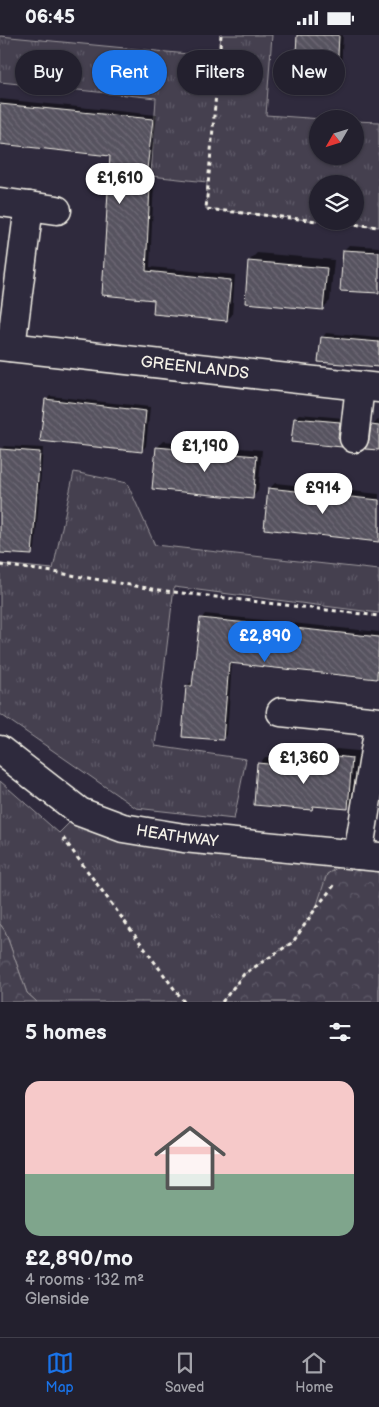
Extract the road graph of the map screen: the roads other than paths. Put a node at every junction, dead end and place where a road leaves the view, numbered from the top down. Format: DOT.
graph roads {
  1 [pos="0,202"];
  2 [pos="29,206"];
  3 [pos="57,210"];
  4 [pos="5,346"];
  5 [pos="370,387"];
  6 [pos="354,439"];
  7 [pos="281,712"];
  8 [pos="379,722"];
  9 [pos="379,726"];
  10 [pos="0,750"];
  11 [pos="369,856"];
  1 -- 2 [label="street"];
  2 -- 3 [label="street"];
  2 -- 4 [label="street, GREENLANDS"];
  4 -- 5 [label="street, GREENLANDS"];
  5 -- 6 [label="street"];
  7 -- 8 [label="street"];
  9 -- 11 [label="street"];
  10 -- 11 [label="street, HEATHWAY"];
}
